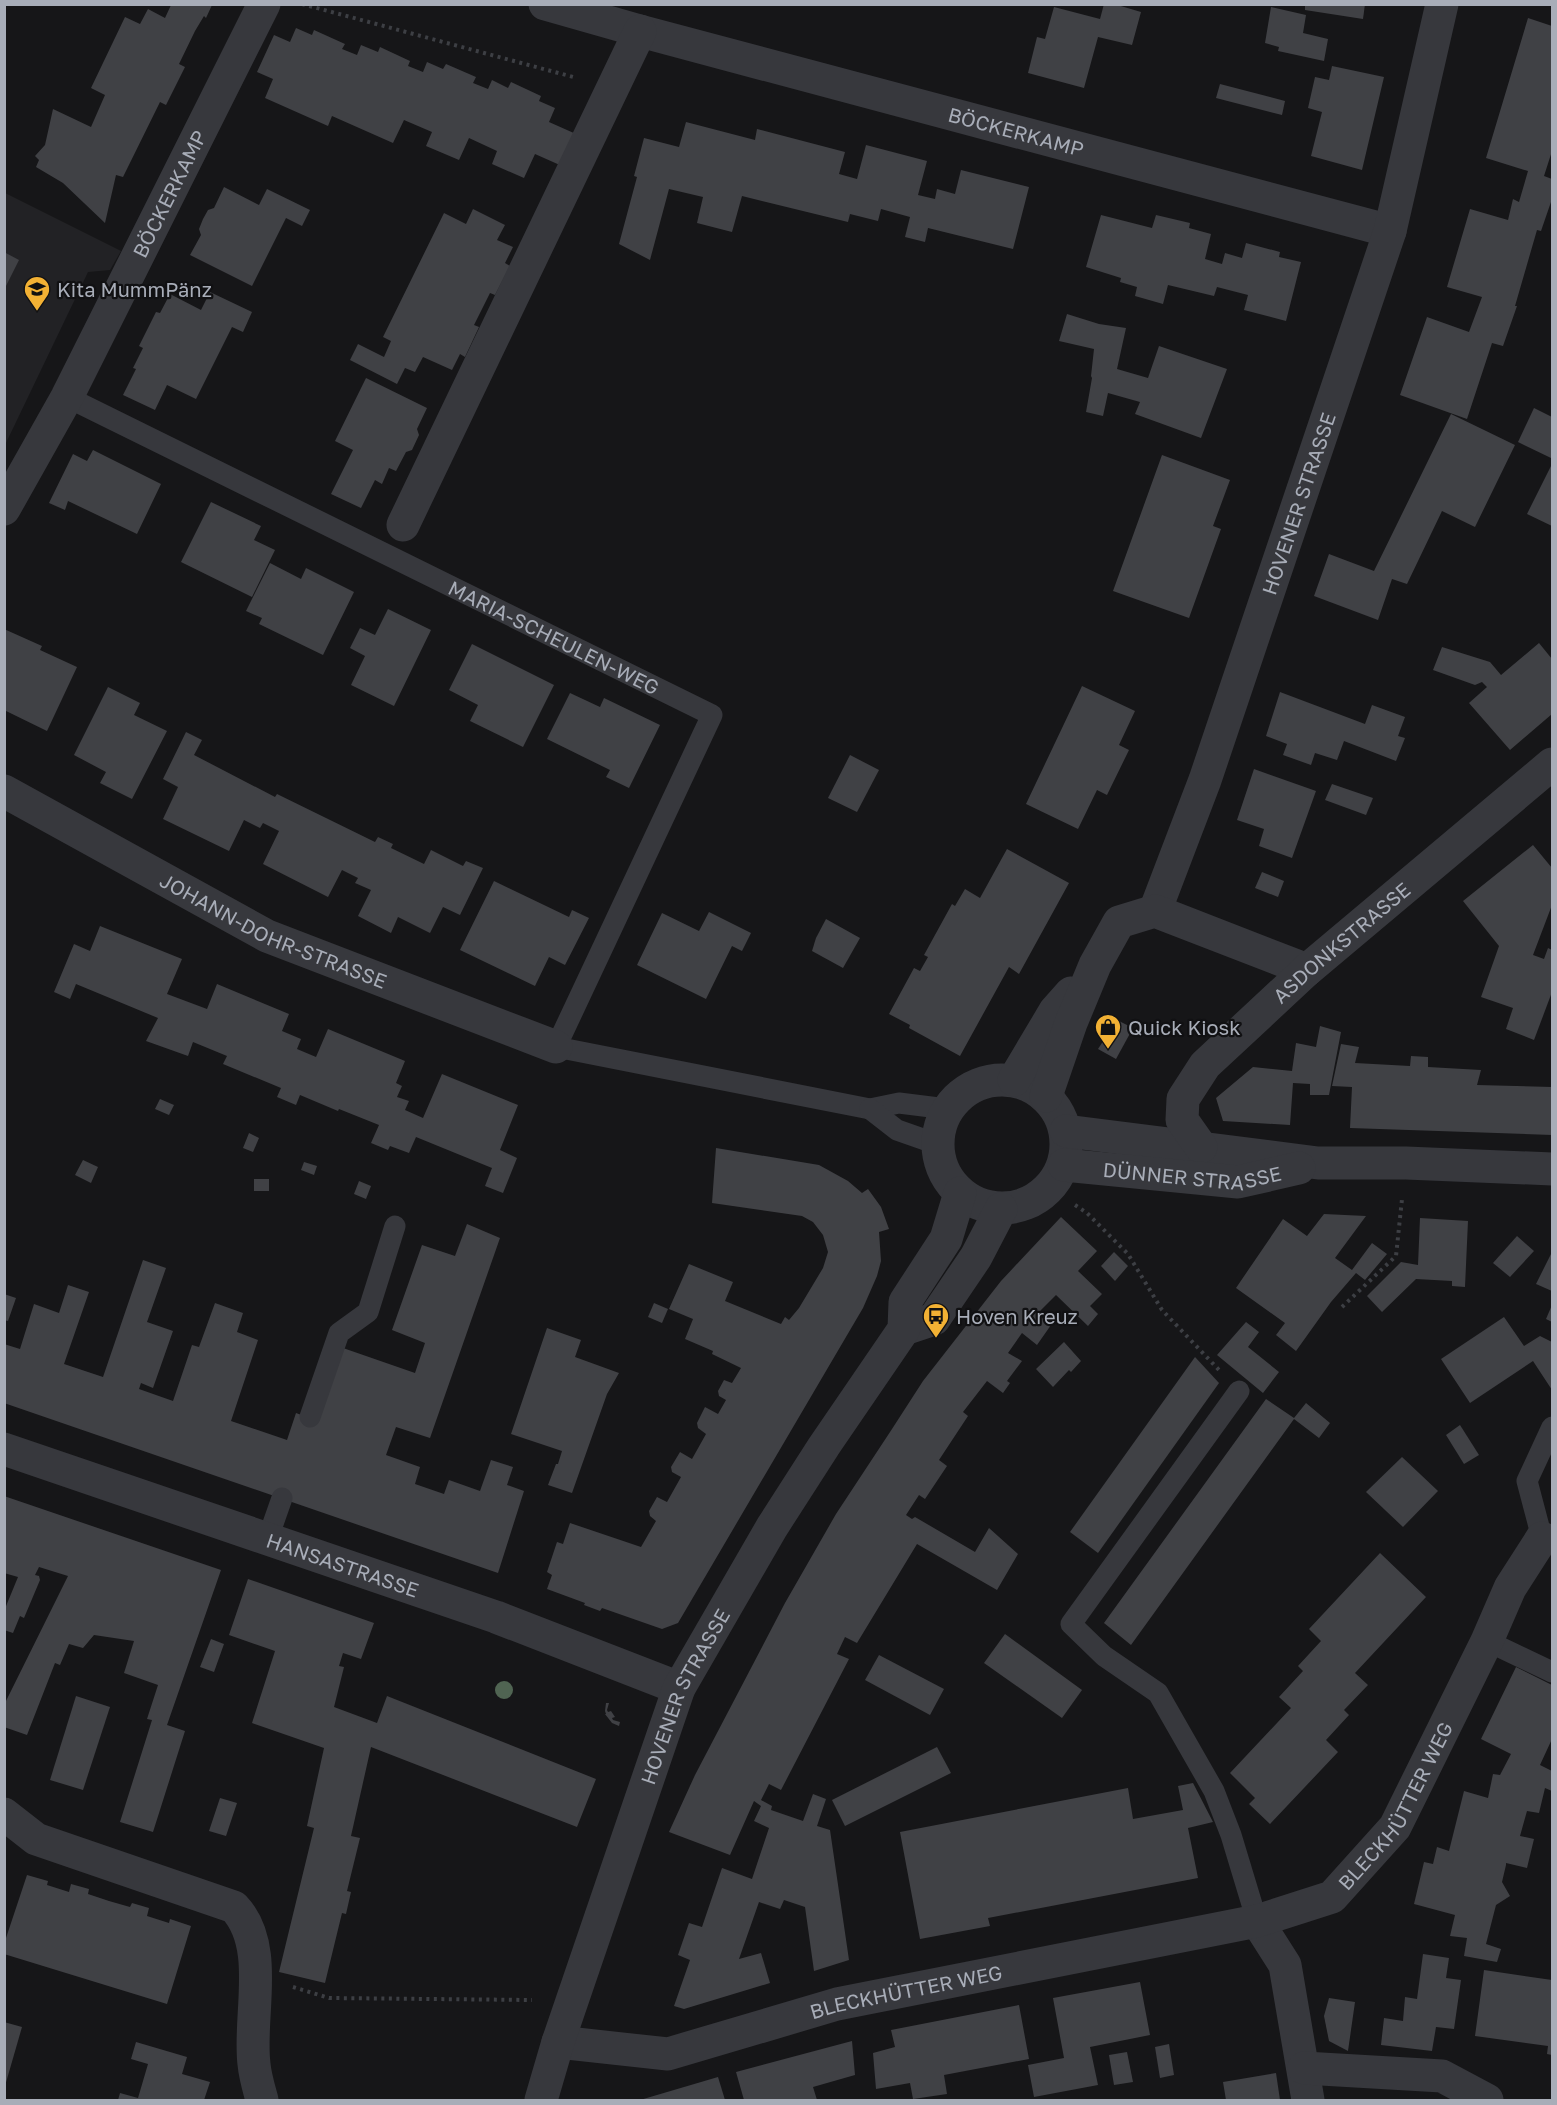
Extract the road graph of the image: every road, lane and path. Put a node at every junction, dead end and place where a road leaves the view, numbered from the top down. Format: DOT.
graph roads {
  1 [pos="264,4"];
  2 [pos="302,4"];
  3 [pos="545,4"];
  4 [pos="1442,4"];
  5 [pos="640,32"];
  6 [pos="613,87"];
  7 [pos="1390,231"];
  8 [pos="67,397"];
  9 [pos="4,509"];
  10 [pos="403,525"];
  11 [pos="1552,764"];
  12 [pos="4,791"];
  13 [pos="1155,911"];
  14 [pos="1095,964"];
  15 [pos="1307,970"];
  16 [pos="556,1047"];
  17 [pos="1014,1080"];
  18 [pos="1046,1096"];
  19 [pos="870,1108"];
  20 [pos="947,1109"];
  21 [pos="1066,1131"];
  22 [pos="937,1144"];
  23 [pos="1201,1147"];
  24 [pos="1318,1164"];
  25 [pos="1406,1164"];
  26 [pos="1552,1169"];
  27 [pos="1057,1177"];
  28 [pos="960,1193"];
  29 [pos="1001,1209"];
  30 [pos="395,1226"];
  31 [pos="1342,1307"];
  32 [pos="904,1329"];
  33 [pos="1239,1390"];
  34 [pos="310,1417"];
  35 [pos="1552,1427"];
  36 [pos="4,1449"];
  37 [pos="282,1498"];
  38 [pos="268,1538"];
  39 [pos="1547,1539"];
  40 [pos="1487,1641"];
  41 [pos="1552,1672"];
  42 [pos="679,1688"];
  43 [pos="4,1814"];
  44 [pos="1257,1921"];
  45 [pos="255,1975"];
  46 [pos="572,2000"];
  47 [pos="558,2042"];
  48 [pos="1304,2068"];
  49 [pos="262,2100"];
  50 [pos="541,2100"];
  51 [pos="1308,2100"];
  52 [pos="1487,2100"];
  1 -- 8 [label="street, BÖCKERKAMP"];
  2 -- 6 [label="path"];
  3 -- 5 [label="street, BÖCKERKAMP"];
  4 -- 7 [label="street, HOVENER STRASSE"];
  5 -- 6 [label="street"];
  5 -- 7 [label="street, BÖCKERKAMP"];
  6 -- 10 [label="street"];
  7 -- 13 [label="street, HOVENER STRASSE"];
  8 -- 9 [label="street, BÖCKERKAMP"];
  8 -- 16 [label="lane, MARIA-SCHEULEN-WEG"];
  11 -- 15 [label="street, ASDONKSTRASSE"];
  12 -- 16 [label="street, JOHANN-DOHR-STRASSE"];
  13 -- 14 [label="street"];
  13 -- 15 [label="street"];
  14 -- 17 [label="street"];
  14 -- 18 [label="street"];
  15 -- 23 [label="street, ASDONKSTRASSE"];
  16 -- 19 [label="lane"];
  17 -- 18 [label="street"];
  17 -- 20 [label="street"];
  18 -- 21 [label="street"];
  19 -- 20 [label="lane"];
  19 -- 22 [label="lane"];
  20 -- 22 [label="street"];
  21 -- 23 [label="street, DÜNNER STRASSE"];
  21 -- 27 [label="street"];
  22 -- 28 [label="street"];
  23 -- 24 [label="street, DÜNNER STRASSE"];
  24 -- 25 [label="street, DÜNNER STRASSE"];
  24 -- 27 [label="street, DÜNNER STRASSE"];
  25 -- 26 [label="street, DÜNNER STRASSE"];
  25 -- 31 [label="path"];
  27 -- 29 [label="street"];
  27 -- 33 [label="path"];
  28 -- 29 [label="street"];
  28 -- 32 [label="street, HOVENER STRASSE"];
  29 -- 32 [label="street"];
  30 -- 34 [label="lane"];
  32 -- 42 [label="street, HOVENER STRASSE"];
  33 -- 44 [label="lane"];
  35 -- 39 [label="lane, BLECKHÜTTER WEG"];
  36 -- 38 [label="street, HANSASTRASSE"];
  37 -- 38 [label="lane"];
  38 -- 42 [label="street, HANSASTRASSE"];
  39 -- 40 [label="street, BLECKHÜTTER WEG"];
  40 -- 41 [label="lane"];
  40 -- 44 [label="street, BLECKHÜTTER WEG"];
  42 -- 46 [label="street, HOVENER STRASSE"];
  43 -- 45 [label="street"];
  44 -- 47 [label="street, BLECKHÜTTER WEG"];
  44 -- 48 [label="street"];
  45 -- 46 [label="path"];
  45 -- 49 [label="street"];
  46 -- 47 [label="street, HOVENER STRASSE"];
  47 -- 50 [label="street, HOVENER STRASSE"];
  48 -- 51 [label="street"];
  48 -- 52 [label="street"];
}
